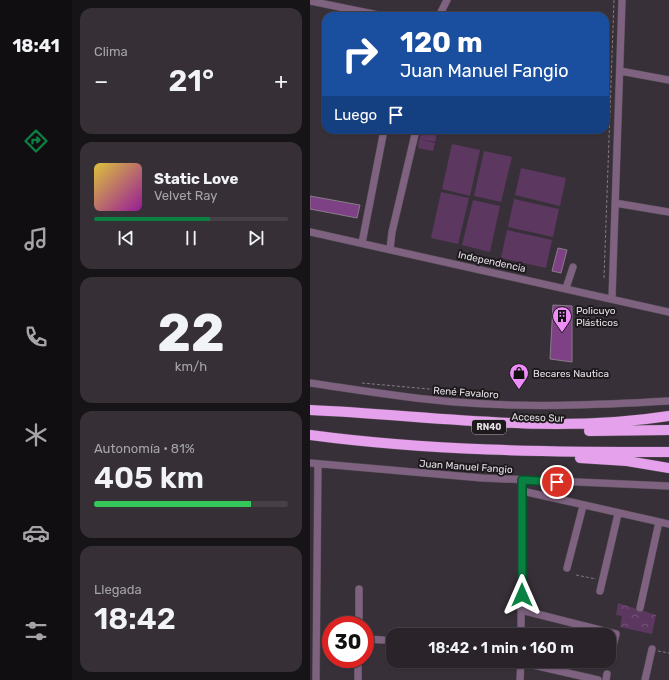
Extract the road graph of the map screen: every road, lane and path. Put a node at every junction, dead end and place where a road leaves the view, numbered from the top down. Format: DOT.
graph roads {
  1 [pos="447,0"];
  2 [pos="614,0"];
  3 [pos="622,0"];
  4 [pos="310,1"];
  5 [pos="364,12"];
  6 [pos="440,12"];
  7 [pos="620,71"];
  8 [pos="669,80"];
  9 [pos="383,134"];
  10 [pos="415,134"];
  11 [pos="615,203"];
  12 [pos="669,212"];
  13 [pos="310,232"];
  14 [pos="362,243"];
  15 [pos="390,249"];
  16 [pos="573,267"];
  17 [pos="604,278"];
  18 [pos="566,288"];
  19 [pos="612,298"];
  20 [pos="669,312"];
  21 [pos="310,383"];
  22 [pos="362,384"];
  23 [pos="496,395"];
  24 [pos="669,401"];
  25 [pos="310,411"];
  26 [pos="669,416"];
  27 [pos="669,430"];
  28 [pos="310,435"];
  29 [pos="438,447"];
  30 [pos="669,452"];
  31 [pos="310,463"];
  32 [pos="318,464"];
  33 [pos="669,468"];
  34 [pos="522,480"];
  35 [pos="669,486"];
  36 [pos="522,491"];
  37 [pos="583,506"];
  38 [pos="618,514"];
  39 [pos="659,522"];
  40 [pos="669,524"];
  41 [pos="568,568"];
  42 [pos="576,575"];
  43 [pos="603,580"];
  44 [pos="359,589"];
  45 [pos="600,591"];
  46 [pos="640,608"];
  47 [pos="521,610"];
  48 [pos="359,616"];
  49 [pos="521,628"];
  50 [pos="592,628"];
  51 [pos="374,640"];
  52 [pos="383,640"];
  53 [pos="652,649"];
  54 [pos="669,653"];
  55 [pos="358,668"];
  56 [pos="520,668"];
  57 [pos="546,668"];
  58 [pos="316,680"];
  59 [pos="358,680"];
  60 [pos="520,680"];
  61 [pos="598,680"];
  62 [pos="646,680"];
  1 -- 6 [label="street"];
  2 -- 17 [label="path"];
  3 -- 7 [label="street"];
  4 -- 5 [label="street"];
  7 -- 8 [label="street"];
  7 -- 11 [label="street"];
  9 -- 14 [label="street"];
  10 -- 15 [label="street"];
  11 -- 12 [label="street"];
  11 -- 19 [label="street"];
  13 -- 14 [label="street, Independencia"];
  14 -- 15 [label="street, Independencia"];
  15 -- 18 [label="street, Independencia"];
  16 -- 18 [label="street"];
  18 -- 19 [label="street, Independencia"];
  19 -- 20 [label="street, Independencia"];
  21 -- 24 [label="street, René Favaloro"];
  22 -- 23 [label="path"];
  25 -- 26 [label="highway"];
  25 -- 27 [label="highway, Acceso Sur / RN40"];
  28 -- 29 [label="highway, RN40"];
  29 -- 30 [label="highway, RN40"];
  29 -- 33 [label="highway"];
  31 -- 32 [label="street, Juan Manuel Fangio"];
  32 -- 34 [label="street, Juan Manuel Fangio"];
  32 -- 58 [label="street"];
  34 -- 35 [label="street, Juan Manuel Fangio"];
  34 -- 36 [label="street"];
  36 -- 37 [label="street"];
  36 -- 47 [label="street"];
  37 -- 38 [label="street"];
  37 -- 41 [label="street"];
  38 -- 39 [label="street"];
  38 -- 43 [label="street"];
  39 -- 40 [label="street"];
  39 -- 46 [label="street"];
  42 -- 43 [label="path"];
  43 -- 45 [label="street"];
  44 -- 48 [label="street"];
  47 -- 49 [label="street"];
  47 -- 50 [label="street"];
  51 -- 52 [label="street"];
  53 -- 54 [label="path"];
  53 -- 62 [label="street"];
  55 -- 59 [label="street"];
  56 -- 60 [label="street"];
  57 -- 61 [label="street"];
}
